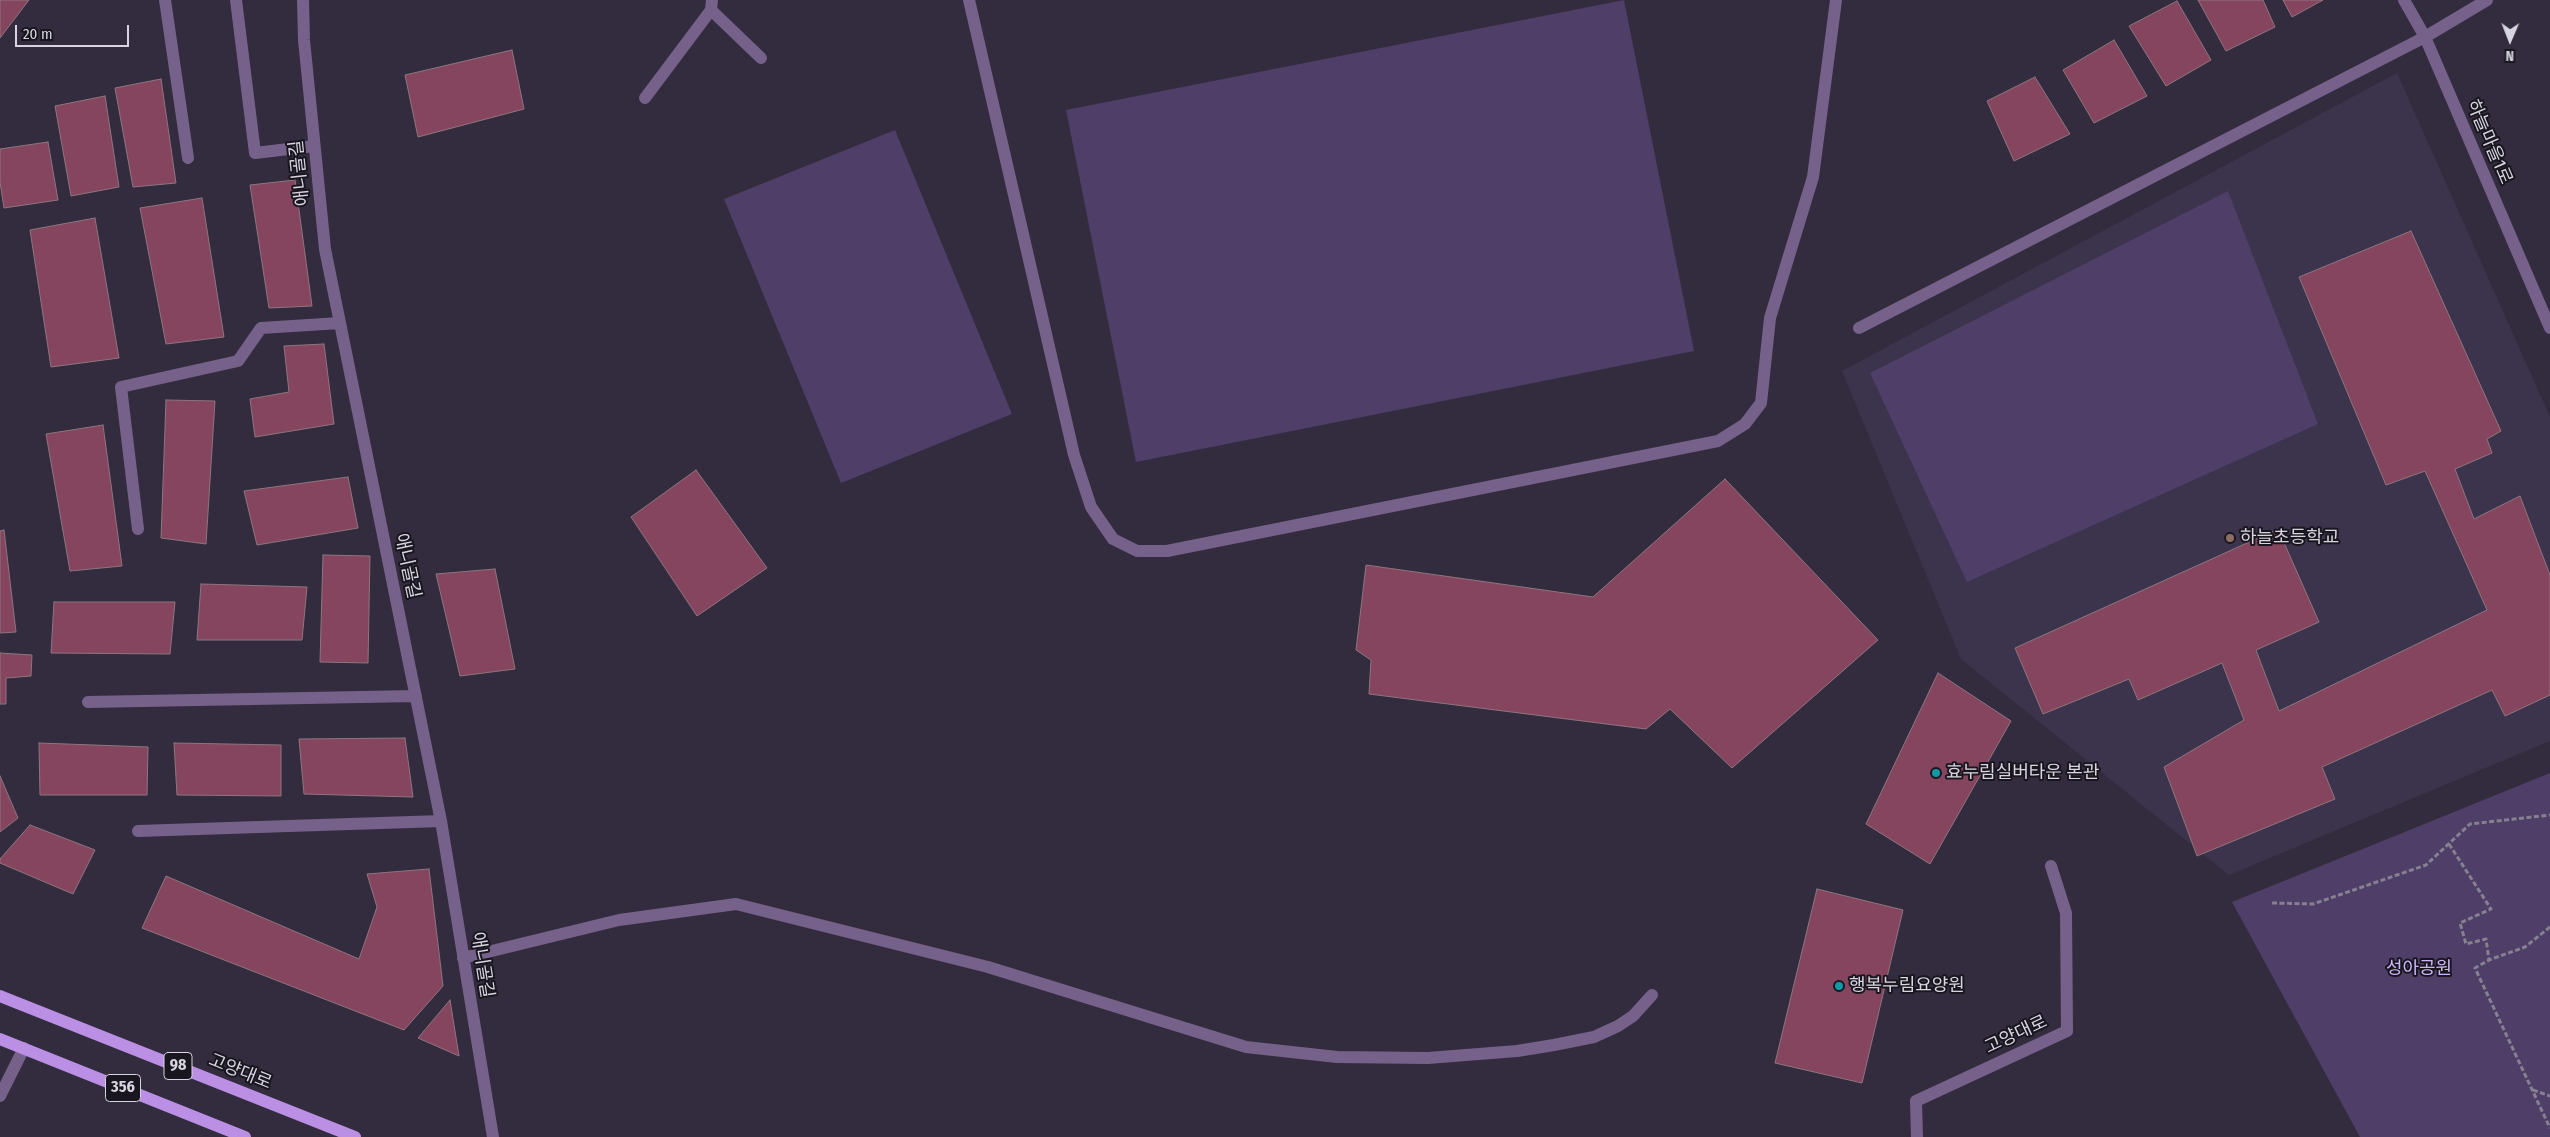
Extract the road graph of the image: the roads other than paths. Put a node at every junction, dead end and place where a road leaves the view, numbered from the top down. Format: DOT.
graph roads {
  1 [pos="165,0"];
  2 [pos="236,0"];
  3 [pos="303,0"];
  4 [pos="969,0"];
  5 [pos="1836,0"];
  6 [pos="2404,0"];
  7 [pos="2487,0"];
  8 [pos="712,5"];
  9 [pos="2425,37"];
  10 [pos="761,58"];
  11 [pos="645,98"];
  12 [pos="314,146"];
  13 [pos="188,158"];
  14 [pos="340,323"];
  15 [pos="1859,328"];
  16 [pos="2550,328"];
  17 [pos="138,529"];
  18 [pos="416,696"];
  19 [pos="88,702"];
  20 [pos="442,821"];
  21 [pos="138,831"];
  22 [pos="2051,866"];
  23 [pos="463,958"];
  24 [pos="1652,995"];
  25 [pos="0,996"];
  26 [pos="0,1039"];
  27 [pos="24,1048"];
  28 [pos="0,1096"];
  29 [pos="245,1137"];
  30 [pos="356,1137"];
  31 [pos="493,1137"];
  32 [pos="1917,1137"];
  1 -- 13 [label="street"];
  2 -- 12 [label="street"];
  3 -- 12 [label="street, 애니골길"];
  4 -- 5 [label="street"];
  6 -- 9 [label="street, 하늘마을1로"];
  7 -- 9 [label="street"];
  8 -- 10 [label="street"];
  8 -- 11 [label="street"];
  9 -- 15 [label="street"];
  9 -- 16 [label="street, 하늘마을1로"];
  12 -- 14 [label="street, 애니골길"];
  14 -- 17 [label="street"];
  14 -- 18 [label="street, 애니골길"];
  18 -- 19 [label="street"];
  18 -- 20 [label="street, 애니골길"];
  20 -- 21 [label="street"];
  20 -- 23 [label="street, 애니골길"];
  22 -- 32 [label="street, 고양대로"];
  23 -- 24 [label="street"];
  23 -- 31 [label="street, 애니골길"];
  25 -- 30 [label="main road, 고양대로 / 98"];
  26 -- 27 [label="main road, 356"];
  27 -- 28 [label="street"];
  27 -- 29 [label="main road, 356"];
}
